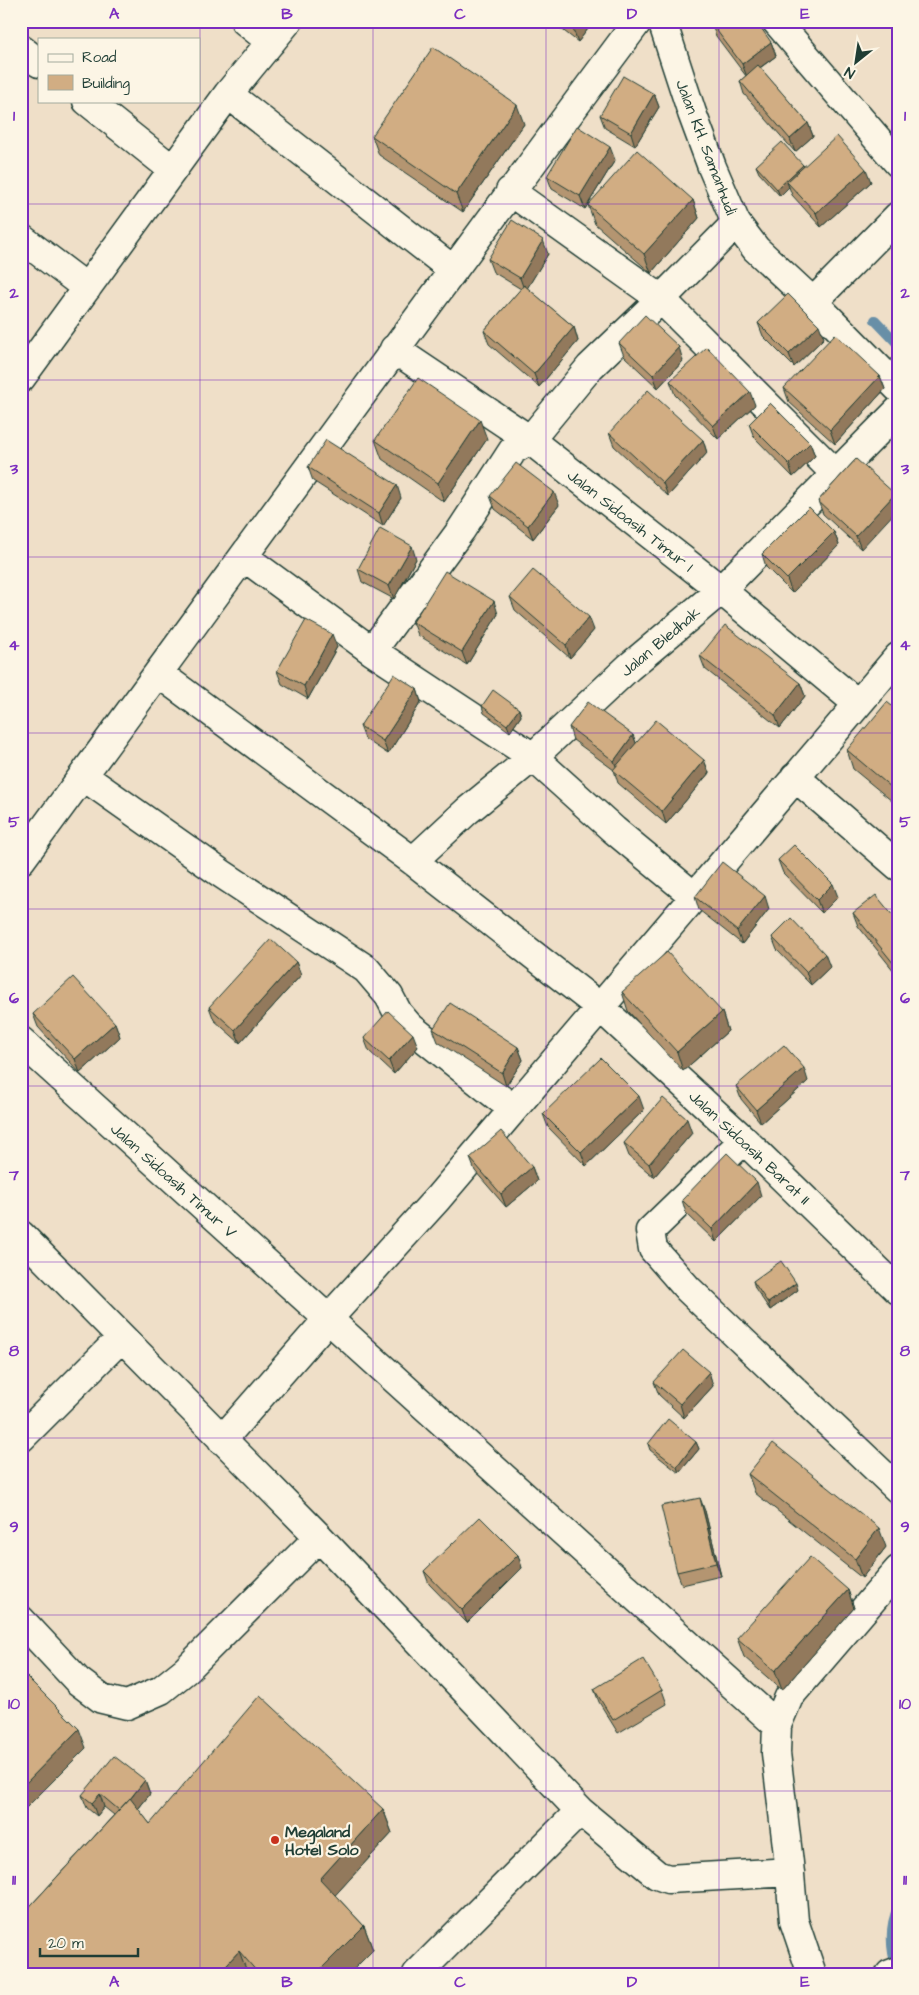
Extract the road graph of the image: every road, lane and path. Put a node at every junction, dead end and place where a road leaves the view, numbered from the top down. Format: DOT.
graph roads {
  1 [pos="245,21"];
  2 [pos="638,21"];
  3 [pos="662,21"];
  4 [pos="776,21"];
  5 [pos="280,32"];
  6 [pos="21,49"];
  7 [pos="38,62"];
  8 [pos="228,94"];
  9 [pos="88,102"];
  10 [pos="898,163"];
  11 [pos="172,168"];
  12 [pos="510,191"];
  13 [pos="898,216"];
  14 [pos="736,223"];
  15 [pos="21,238"];
  16 [pos="452,270"];
  17 [pos="88,288"];
  18 [pos="661,299"];
  19 [pos="812,302"];
  20 [pos="394,349"];
  21 [pos="21,378"];
  22 [pos="898,388"];
  23 [pos="898,411"];
  24 [pos="530,440"];
  25 [pos="836,474"];
  26 [pos="244,557"];
  27 [pos="721,590"];
  28 [pos="372,651"];
  29 [pos="898,657"];
  30 [pos="158,674"];
  31 [pos="858,704"];
  32 [pos="533,756"];
  33 [pos="83,776"];
  34 [pos="795,777"];
  35 [pos="21,860"];
  36 [pos="413,861"];
  37 [pos="898,866"];
  38 [pos="694,896"];
  39 [pos="600,1007"];
  40 [pos="21,1041"];
  41 [pos="513,1109"];
  42 [pos="744,1140"];
  43 [pos="21,1235"];
  44 [pos="898,1290"];
  45 [pos="328,1319"];
  46 [pos="121,1338"];
  47 [pos="21,1438"];
  48 [pos="222,1440"];
  49 [pos="898,1489"];
  50 [pos="319,1537"];
  51 [pos="898,1570"];
  52 [pos="21,1620"];
  53 [pos="777,1725"];
  54 [pos="580,1811"];
  55 [pos="790,1872"];
  56 [pos="898,1971"];
  57 [pos="418,1974"];
  58 [pos="812,1974"];
  59 [pos="890,1974"];
  1 -- 5 [label="street"];
  2 -- 12 [label="street"];
  3 -- 14 [label="street, Jalan KH. Samanhudi"];
  4 -- 10 [label="street"];
  5 -- 8 [label="street"];
  6 -- 7 [label="street"];
  8 -- 11 [label="street"];
  8 -- 16 [label="street"];
  9 -- 11 [label="street"];
  11 -- 17 [label="street"];
  12 -- 16 [label="street"];
  12 -- 18 [label="street"];
  13 -- 19 [label="street"];
  14 -- 18 [label="street"];
  14 -- 19 [label="street, Jalan KH. Samanhudi"];
  15 -- 17 [label="street"];
  16 -- 20 [label="street"];
  17 -- 21 [label="street"];
  18 -- 24 [label="street"];
  18 -- 25 [label="street"];
  19 -- 22 [label="street, Jalan KH. Samanhudi"];
  20 -- 24 [label="street, Jalan Sidoasih Timur I"];
  20 -- 26 [label="street"];
  23 -- 25 [label="street, Jalan Bledhak"];
  24 -- 27 [label="street, Jalan Sidoasih Timur I"];
  24 -- 28 [label="street"];
  25 -- 27 [label="street, Jalan Bledhak"];
  26 -- 28 [label="street"];
  26 -- 30 [label="street"];
  27 -- 31 [label="street, Jalan Sidoasih Timur I"];
  27 -- 32 [label="street, Jalan Bledhak"];
  28 -- 32 [label="street"];
  29 -- 31 [label="street"];
  30 -- 33 [label="street"];
  30 -- 36 [label="street, Jalan Sidoasih Barat II"];
  31 -- 34 [label="street"];
  32 -- 36 [label="street, Jalan Bledhak"];
  32 -- 38 [label="street"];
  33 -- 35 [label="street"];
  33 -- 41 [label="street"];
  34 -- 37 [label="street"];
  34 -- 38 [label="street"];
  36 -- 39 [label="street, Jalan Sidoasih Barat II"];
  38 -- 39 [label="street"];
  39 -- 41 [label="street"];
  39 -- 42 [label="street, Jalan Sidoasih Barat II"];
  40 -- 45 [label="street, Jalan Sidoasih Timur V"];
  41 -- 45 [label="street"];
  42 -- 44 [label="street, Jalan Sidoasih Barat II"];
  42 -- 49 [label="street"];
  43 -- 46 [label="street"];
  45 -- 48 [label="street"];
  45 -- 53 [label="street, Jalan Sidoasih Timur V"];
  46 -- 47 [label="street"];
  46 -- 48 [label="street"];
  48 -- 50 [label="street"];
  50 -- 52 [label="street"];
  50 -- 54 [label="street"];
  51 -- 53 [label="street"];
  53 -- 55 [label="street"];
  54 -- 55 [label="street"];
  54 -- 57 [label="street"];
  55 -- 58 [label="street"];
  56 -- 59 [label="street"];
}
